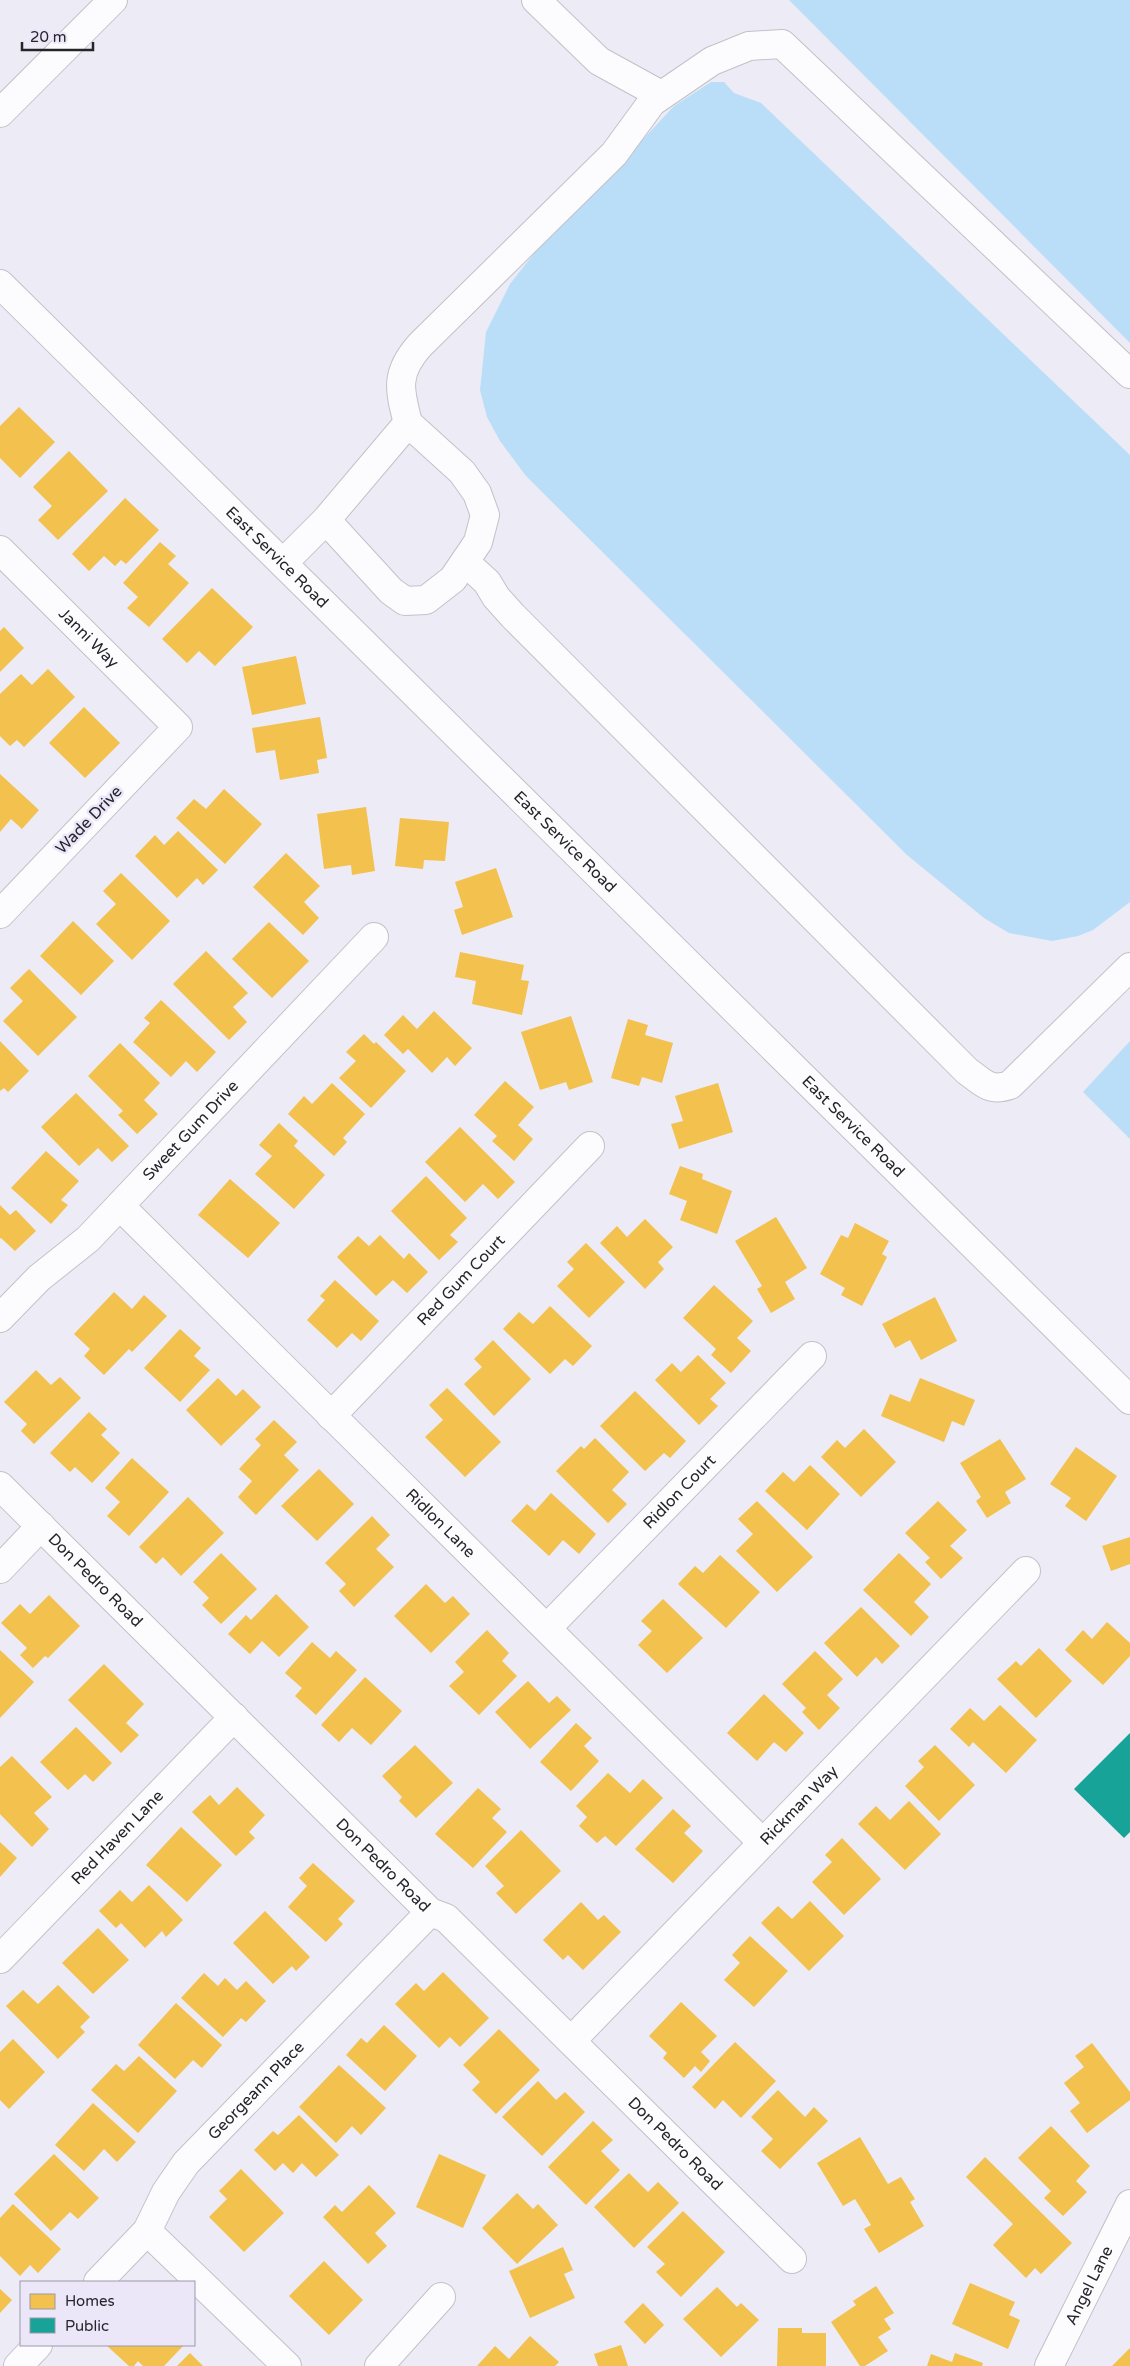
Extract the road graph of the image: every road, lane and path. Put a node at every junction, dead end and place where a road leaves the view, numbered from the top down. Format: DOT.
graph roads {
  1 [pos="113,0"];
  2 [pos="536,0"];
  3 [pos="661,95"];
  4 [pos="0,113"];
  5 [pos="0,284"];
  6 [pos="1130,374"];
  7 [pos="408,423"];
  8 [pos="326,520"];
  9 [pos="0,550"];
  10 [pos="465,562"];
  11 [pos="283,563"];
  12 [pos="178,727"];
  13 [pos="0,914"];
  14 [pos="374,938"];
  15 [pos="1130,968"];
  16 [pos="590,1146"];
  17 [pos="120,1206"];
  18 [pos="0,1318"];
  19 [pos="812,1356"];
  20 [pos="1130,1400"];
  21 [pos="330,1416"];
  22 [pos="0,1486"];
  23 [pos="41,1526"];
  24 [pos="0,1568"];
  25 [pos="1026,1571"];
  26 [pos="547,1628"];
  27 [pos="234,1717"];
  28 [pos="762,1842"];
  29 [pos="430,1912"];
  30 [pos="0,1959"];
  31 [pos="571,2041"];
  32 [pos="1130,2204"];
  33 [pos="147,2231"];
  34 [pos="792,2259"];
  35 [pos="99,2281"];
  36 [pos="441,2297"];
  37 [pos="37,2346"];
  38 [pos="18,2366"];
  39 [pos="287,2366"];
  40 [pos="379,2366"];
  41 [pos="1049,2366"];
  1 -- 4 [label="street"];
  2 -- 3 [label="street"];
  3 -- 6 [label="street"];
  3 -- 7 [label="street"];
  5 -- 11 [label="street, East Service Road"];
  7 -- 8 [label="street"];
  7 -- 10 [label="street"];
  8 -- 10 [label="street"];
  8 -- 11 [label="street"];
  9 -- 12 [label="street, Janni Way"];
  10 -- 15 [label="street"];
  11 -- 20 [label="street, East Service Road"];
  12 -- 13 [label="street, Wade Drive"];
  14 -- 17 [label="street, Sweet Gum Drive"];
  16 -- 21 [label="street, Red Gum Court"];
  17 -- 18 [label="street, Sweet Gum Drive"];
  17 -- 21 [label="street, Ridlon Lane"];
  19 -- 26 [label="street, Ridlon Court"];
  21 -- 26 [label="street, Ridlon Lane"];
  22 -- 23 [label="street, Don Pedro Road"];
  23 -- 24 [label="street"];
  23 -- 27 [label="street, Don Pedro Road"];
  25 -- 28 [label="street, Rickman Way"];
  26 -- 28 [label="street, Ridlon Lane"];
  27 -- 29 [label="street, Don Pedro Road"];
  27 -- 30 [label="street, Red Haven Lane"];
  28 -- 31 [label="street, Rickman Way"];
  29 -- 31 [label="street, Don Pedro Road"];
  29 -- 33 [label="street, Georgeann Place"];
  31 -- 34 [label="street, Don Pedro Road"];
  32 -- 41 [label="street, Angel Lane"];
  33 -- 35 [label="street, Georgeann Place"];
  33 -- 39 [label="street"];
  36 -- 40 [label="street"];
  37 -- 38 [label="street"];
}
